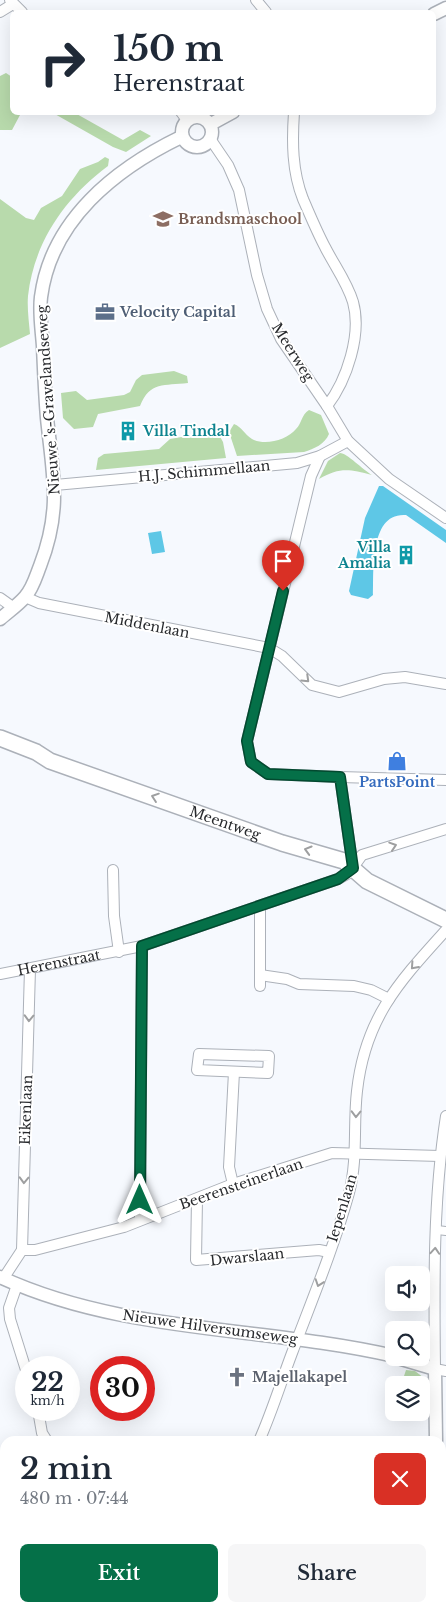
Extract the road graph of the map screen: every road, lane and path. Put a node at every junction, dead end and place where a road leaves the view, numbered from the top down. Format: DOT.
graph roads {
  1 [pos="256,0"];
  2 [pos="11,2"];
  3 [pos="264,10"];
  4 [pos="0,12"];
  5 [pos="228,115"];
  6 [pos="294,115"];
  7 [pos="184,116"];
  8 [pos="211,124"];
  9 [pos="181,136"];
  10 [pos="212,140"];
  11 [pos="327,406"];
  12 [pos="348,440"];
  13 [pos="320,456"];
  14 [pos="55,485"];
  15 [pos="446,518"];
  16 [pos="26,596"];
  17 [pos="0,598"];
  18 [pos="14,608"];
  19 [pos="0,619"];
  20 [pos="269,648"];
  21 [pos="446,684"];
  22 [pos="0,738"];
  23 [pos="340,777"];
  24 [pos="446,780"];
  25 [pos="446,829"];
  26 [pos="353,868"];
  27 [pos="113,870"];
  28 [pos="260,906"];
  29 [pos="446,920"];
  30 [pos="446,930"];
  31 [pos="142,946"];
  32 [pos="119,952"];
  33 [pos="30,969"];
  34 [pos="0,974"];
  35 [pos="260,975"];
  36 [pos="260,986"];
  37 [pos="388,998"];
  38 [pos="234,1072"];
  39 [pos="446,1116"];
  40 [pos="355,1152"];
  41 [pos="440,1156"];
  42 [pos="233,1184"];
  43 [pos="198,1199"];
  44 [pos="140,1219"];
  45 [pos="441,1231"];
  46 [pos="22,1250"];
  47 [pos="329,1252"];
  48 [pos="2,1278"];
  49 [pos="17,1285"];
  50 [pos="298,1339"];
  51 [pos="385,1354"];
  52 [pos="22,1356"];
  53 [pos="426,1366"];
  54 [pos="440,1370"];
  55 [pos="40,1421"];
  56 [pos="44,1436"];
  57 [pos="261,1436"];
  58 [pos="436,1436"];
  1 -- 3 [label="street"];
  2 -- 4 [label="street"];
  5 -- 8 [label="street"];
  6 -- 11 [label="street"];
  7 -- 8 [label="street"];
  7 -- 9 [label="street"];
  8 -- 10 [label="street"];
  9 -- 10 [label="street"];
  9 -- 14 [label="street, Nieuwe 's-Gravelandseweg"];
  10 -- 11 [label="street, Meerweg"];
  11 -- 12 [label="street, Meerweg"];
  12 -- 13 [label="street, H.J. Schimmellaan"];
  12 -- 15 [label="street, Meerweg"];
  13 -- 14 [label="street, H.J. Schimmellaan"];
  13 -- 20 [label="street"];
  14 -- 16 [label="street, Nieuwe 's-Gravelandseweg"];
  16 -- 18 [label="street, Nieuwe 's-Gravelandseweg"];
  16 -- 20 [label="street, Middenlaan"];
  17 -- 18 [label="street"];
  18 -- 19 [label="street, Nieuwe 's-Gravelandseweg"];
  20 -- 21 [label="street, one-way"];
  20 -- 23 [label="street"];
  26 -- 22 [label="main road, Meentweg, one-way"];
  23 -- 24 [label="street"];
  23 -- 26 [label="street"];
  26 -- 25 [label="street, one-way"];
  26 -- 28 [label="street, Herenstraat"];
  26 -- 29 [label="main road"];
  27 -- 32 [label="street, Herenstraat"];
  28 -- 31 [label="street, Herenstraat"];
  28 -- 35 [label="street"];
  30 -- 37 [label="street, Iepenlaan, one-way"];
  31 -- 32 [label="street, Herenstraat"];
  31 -- 44 [label="street"];
  32 -- 33 [label="street, Herenstraat"];
  33 -- 34 [label="street, Herenstraat"];
  33 -- 46 [label="street, Eikenlaan, one-way"];
  35 -- 36 [label="street"];
  35 -- 37 [label="street"];
  37 -- 40 [label="street, Iepenlaan, one-way"];
  38 -- 38 [label="street"];
  38 -- 42 [label="street"];
  39 -- 41 [label="street"];
  40 -- 41 [label="street, Beerensteinerlaan"];
  40 -- 42 [label="street, Beerensteinerlaan"];
  40 -- 47 [label="street, Iepenlaan"];
  41 -- 45 [label="street"];
  42 -- 43 [label="street, Beerensteinerlaan"];
  43 -- 44 [label="street, Beerensteinerlaan"];
  43 -- 47 [label="street, Dwarslaan"];
  44 -- 46 [label="street, Beerensteinerlaan"];
  54 -- 45 [label="street, one-way"];
  46 -- 48 [label="street"];
  47 -- 50 [label="street, Iepenlaan, one-way"];
  48 -- 49 [label="street, Nieuwe Hilversumseweg"];
  49 -- 50 [label="street, Nieuwe Hilversumseweg"];
  49 -- 52 [label="street"];
  50 -- 51 [label="street, Nieuwe Hilversumseweg"];
  50 -- 57 [label="street, Iepenlaan"];
  53 -- 54 [label="street"];
  54 -- 58 [label="street"];
  55 -- 56 [label="street"];
}
